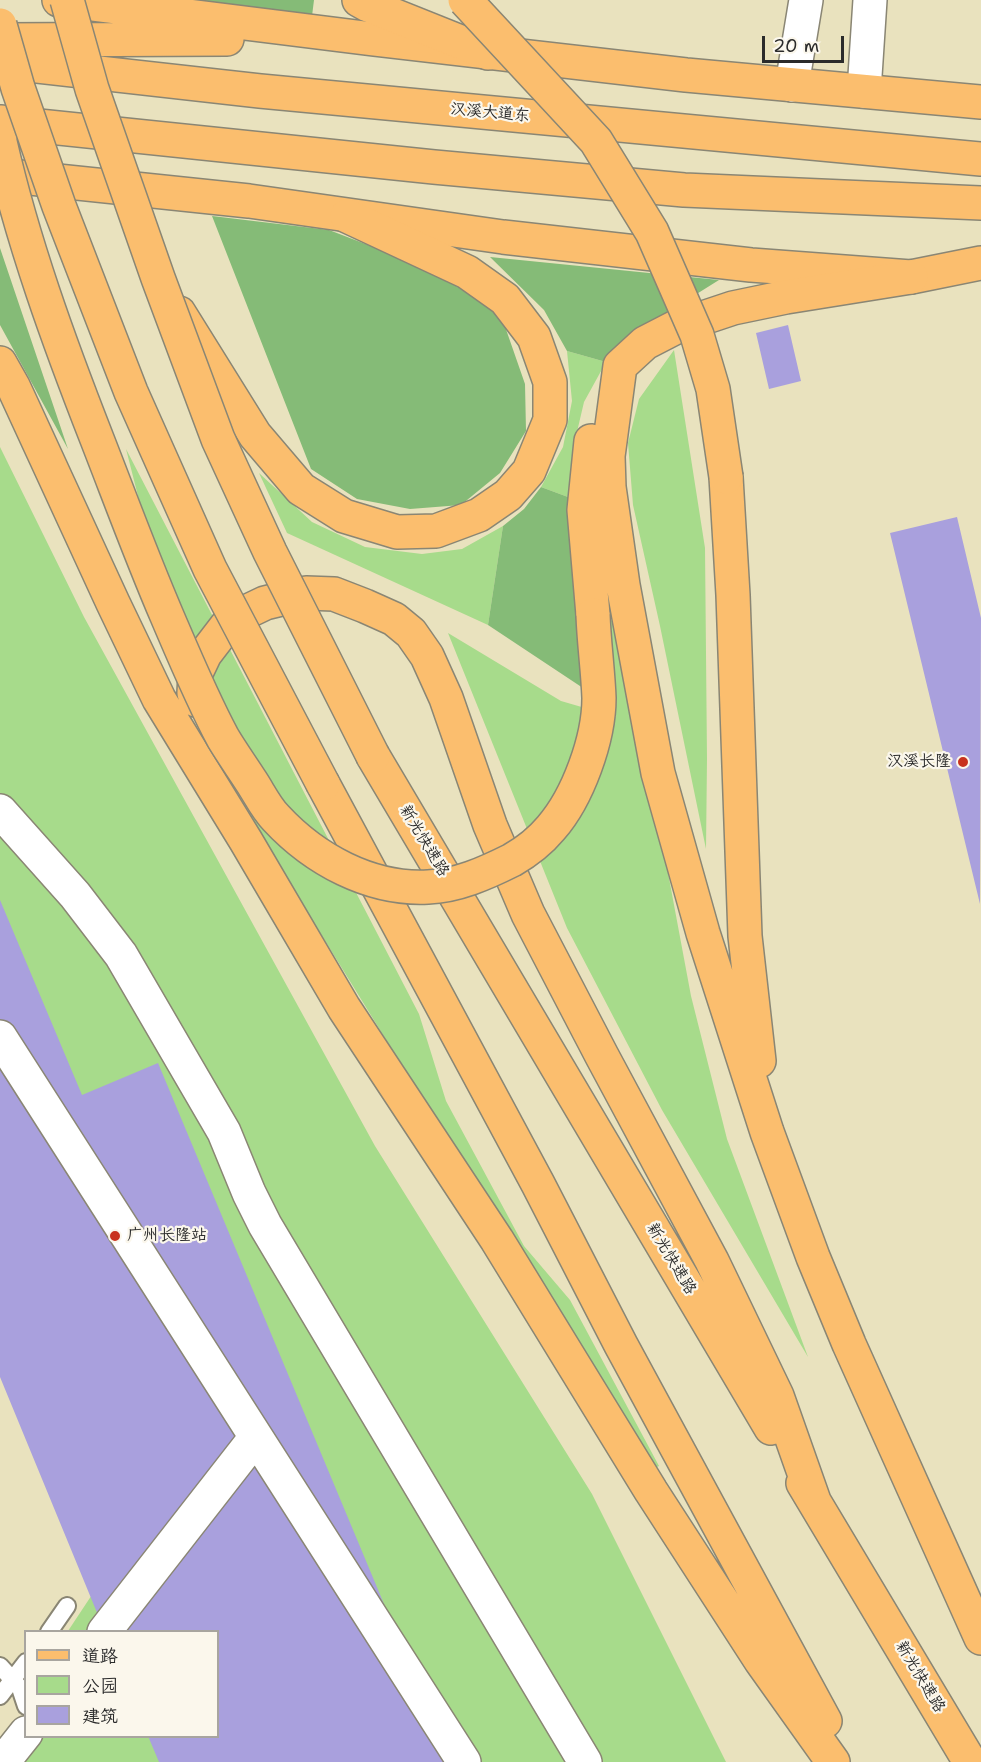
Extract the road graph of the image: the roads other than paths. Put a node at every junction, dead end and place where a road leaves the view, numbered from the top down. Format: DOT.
graph roads {
  1 [pos="59,0"];
  2 [pos="67,0"];
  3 [pos="359,0"];
  4 [pos="465,0"];
  5 [pos="806,0"];
  6 [pos="870,0"];
  7 [pos="0,25"];
  8 [pos="373,39"];
  9 [pos="0,40"];
  10 [pos="488,53"];
  11 [pos="0,62"];
  12 [pos="792,85"];
  13 [pos="864,91"];
  14 [pos="981,102"];
  15 [pos="0,122"];
  16 [pos="0,142"];
  17 [pos="981,159"];
  18 [pos="0,175"];
  19 [pos="981,203"];
  20 [pos="347,216"];
  21 [pos="981,263"];
  22 [pos="911,277"];
  23 [pos="158,278"];
  24 [pos="0,363"];
  25 [pos="620,366"];
  26 [pos="0,811"];
  27 [pos="246,841"];
  28 [pos="0,1037"];
  29 [pos="766,1132"];
  30 [pos="256,1437"];
  31 [pos="814,1501"];
  32 [pos="67,1606"];
  33 [pos="50,1630"];
  34 [pos="106,1630"];
  35 [pos="981,1638"];
  36 [pos="24,1665"];
  37 [pos="0,1666"];
  38 [pos="12,1680"];
  39 [pos="0,1696"];
  40 [pos="24,1700"];
  41 [pos="24,1736"];
  42 [pos="3,1762"];
  43 [pos="464,1762"];
  44 [pos="585,1762"];
  45 [pos="833,1762"];
  46 [pos="847,1762"];
  47 [pos="970,1762"];
  1 -- 8 [label="main road"];
  2 -- 23 [label="main road, bridge"];
  3 -- 10 [label="main road"];
  4 -- 29 [label="main road, bridge"];
  5 -- 12 [label="street"];
  6 -- 13 [label="street"];
  7 -- 46 [label="main road, bridge"];
  8 -- 9 [label="main road"];
  8 -- 10 [label="main road"];
  10 -- 12 [label="main road"];
  11 -- 17 [label="main road, 汉溪大道东"];
  12 -- 13 [label="main road"];
  13 -- 14 [label="main road"];
  15 -- 19 [label="main road"];
  16 -- 25 [label="main road, bridge"];
  18 -- 20 [label="main road"];
  20 -- 22 [label="main road"];
  20 -- 23 [label="main road, bridge"];
  21 -- 22 [label="main road"];
  22 -- 25 [label="main road"];
  23 -- 31 [label="main road, 新光快速路, bridge"];
  24 -- 27 [label="main road"];
  25 -- 29 [label="main road"];
  26 -- 44 [label="street"];
  27 -- 31 [label="main road"];
  27 -- 45 [label="main road"];
  28 -- 30 [label="street"];
  29 -- 35 [label="main road"];
  30 -- 34 [label="street"];
  30 -- 43 [label="street"];
  31 -- 47 [label="main road, 新光快速路"];
  32 -- 33 [label="lane"];
  36 -- 38 [label="lane"];
  37 -- 38 [label="lane"];
  38 -- 39 [label="lane"];
  38 -- 40 [label="lane"];
  41 -- 42 [label="street"];
}
